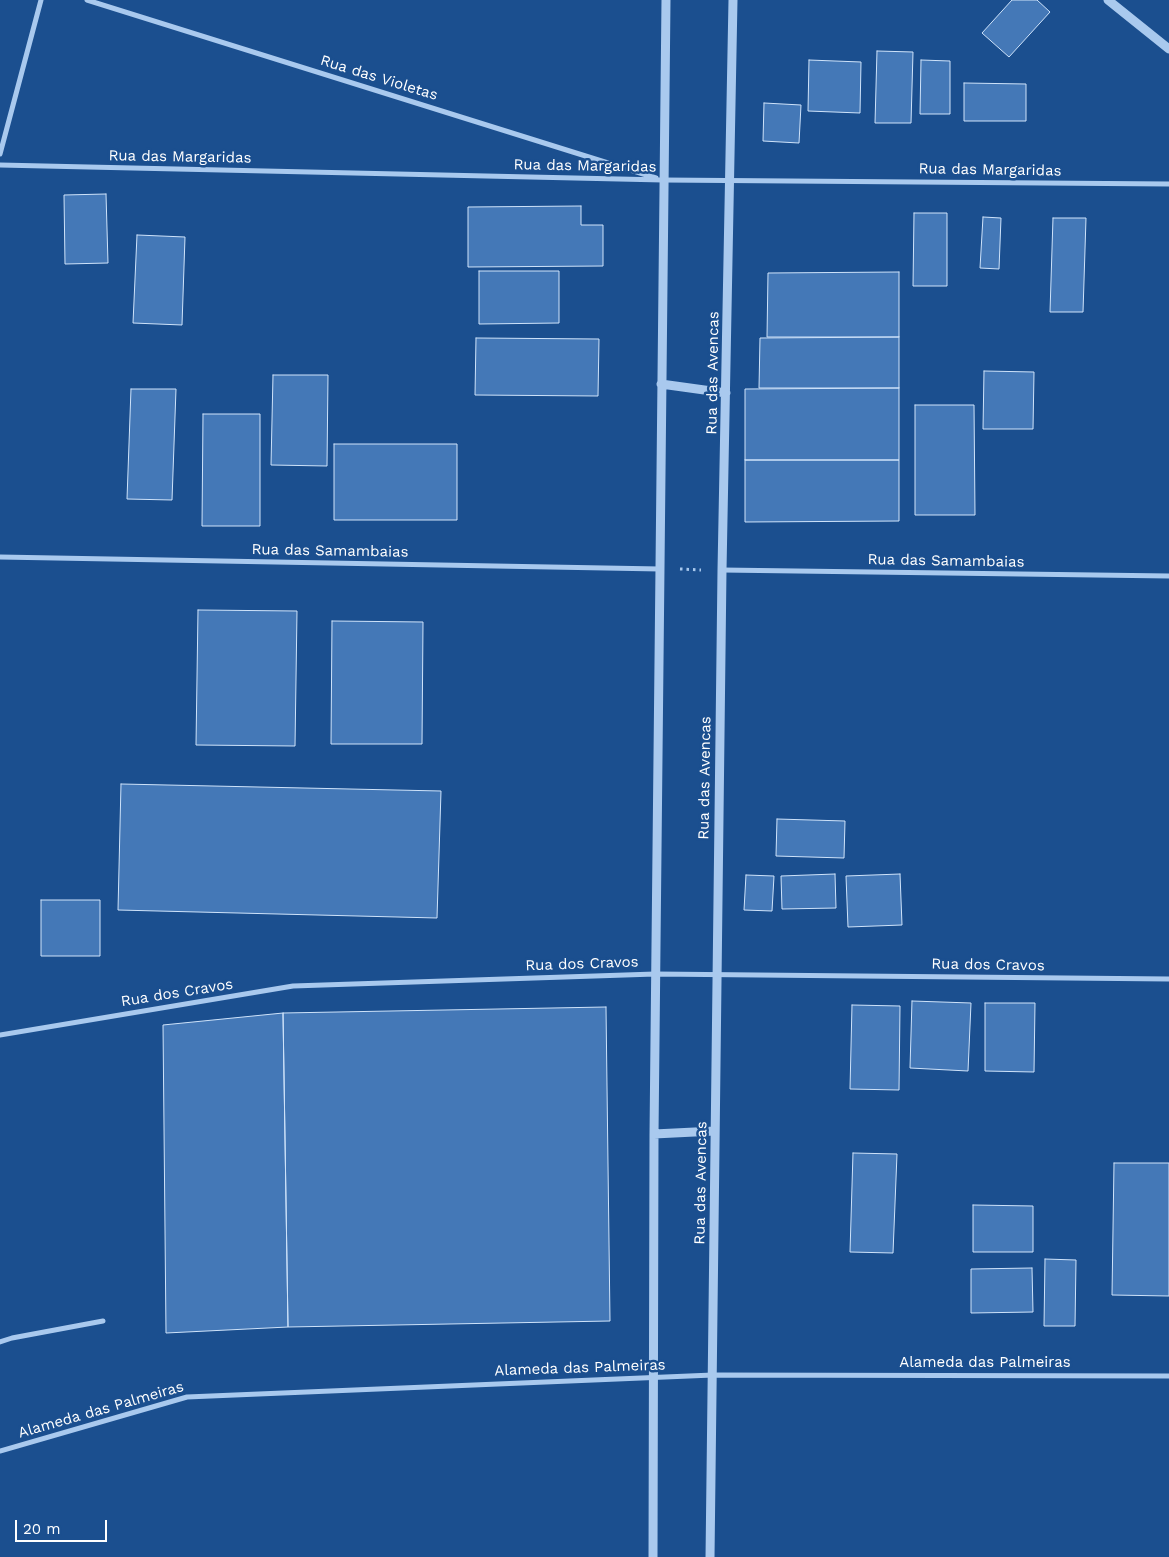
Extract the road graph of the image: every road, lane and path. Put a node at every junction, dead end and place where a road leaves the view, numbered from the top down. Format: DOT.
graph roads {
  1 [pos="41,0"];
  2 [pos="87,0"];
  3 [pos="666,0"];
  4 [pos="733,0"];
  5 [pos="1108,0"];
  6 [pos="1169,49"];
  7 [pos="0,154"];
  8 [pos="0,165"];
  9 [pos="663,180"];
  10 [pos="731,180"];
  11 [pos="1169,184"];
  12 [pos="662,384"];
  13 [pos="726,393"];
  14 [pos="0,557"];
  15 [pos="660,569"];
  16 [pos="722,570"];
  17 [pos="1169,576"];
  18 [pos="655,974"];
  19 [pos="716,974"];
  20 [pos="1169,979"];
  21 [pos="0,1035"];
  22 [pos="715,1131"];
  23 [pos="654,1134"];
  24 [pos="103,1321"];
  25 [pos="0,1342"];
  26 [pos="713,1375"];
  27 [pos="1169,1376"];
  28 [pos="653,1378"];
  29 [pos="0,1451"];
  30 [pos="653,1557"];
  31 [pos="710,1557"];
  1 -- 7 [label="street"];
  2 -- 9 [label="street, Rua das Violetas"];
  3 -- 9 [label="street"];
  4 -- 10 [label="street, Rua das Avencas"];
  5 -- 6 [label="street"];
  8 -- 9 [label="street, Rua das Margaridas"];
  9 -- 10 [label="street, Rua das Margaridas"];
  9 -- 12 [label="street"];
  10 -- 11 [label="street, Rua das Margaridas"];
  10 -- 13 [label="street, Rua das Avencas"];
  12 -- 13 [label="street"];
  12 -- 15 [label="street"];
  13 -- 16 [label="street, Rua das Avencas"];
  14 -- 15 [label="street, Rua das Samambaias"];
  15 -- 16 [label="path"];
  15 -- 18 [label="street"];
  16 -- 17 [label="street, Rua das Samambaias"];
  16 -- 19 [label="street, Rua das Avencas"];
  18 -- 19 [label="street, Rua dos Cravos"];
  18 -- 21 [label="street, Rua dos Cravos"];
  18 -- 23 [label="street"];
  19 -- 20 [label="street, Rua dos Cravos"];
  19 -- 22 [label="street, Rua das Avencas"];
  22 -- 23 [label="street"];
  22 -- 26 [label="street, Rua das Avencas"];
  23 -- 28 [label="street"];
  24 -- 25 [label="street"];
  26 -- 27 [label="street, Alameda das Palmeiras"];
  26 -- 28 [label="street, Alameda das Palmeiras"];
  26 -- 31 [label="street, Rua das Avencas"];
  28 -- 29 [label="street, Alameda das Palmeiras"];
  28 -- 30 [label="street"];
}
